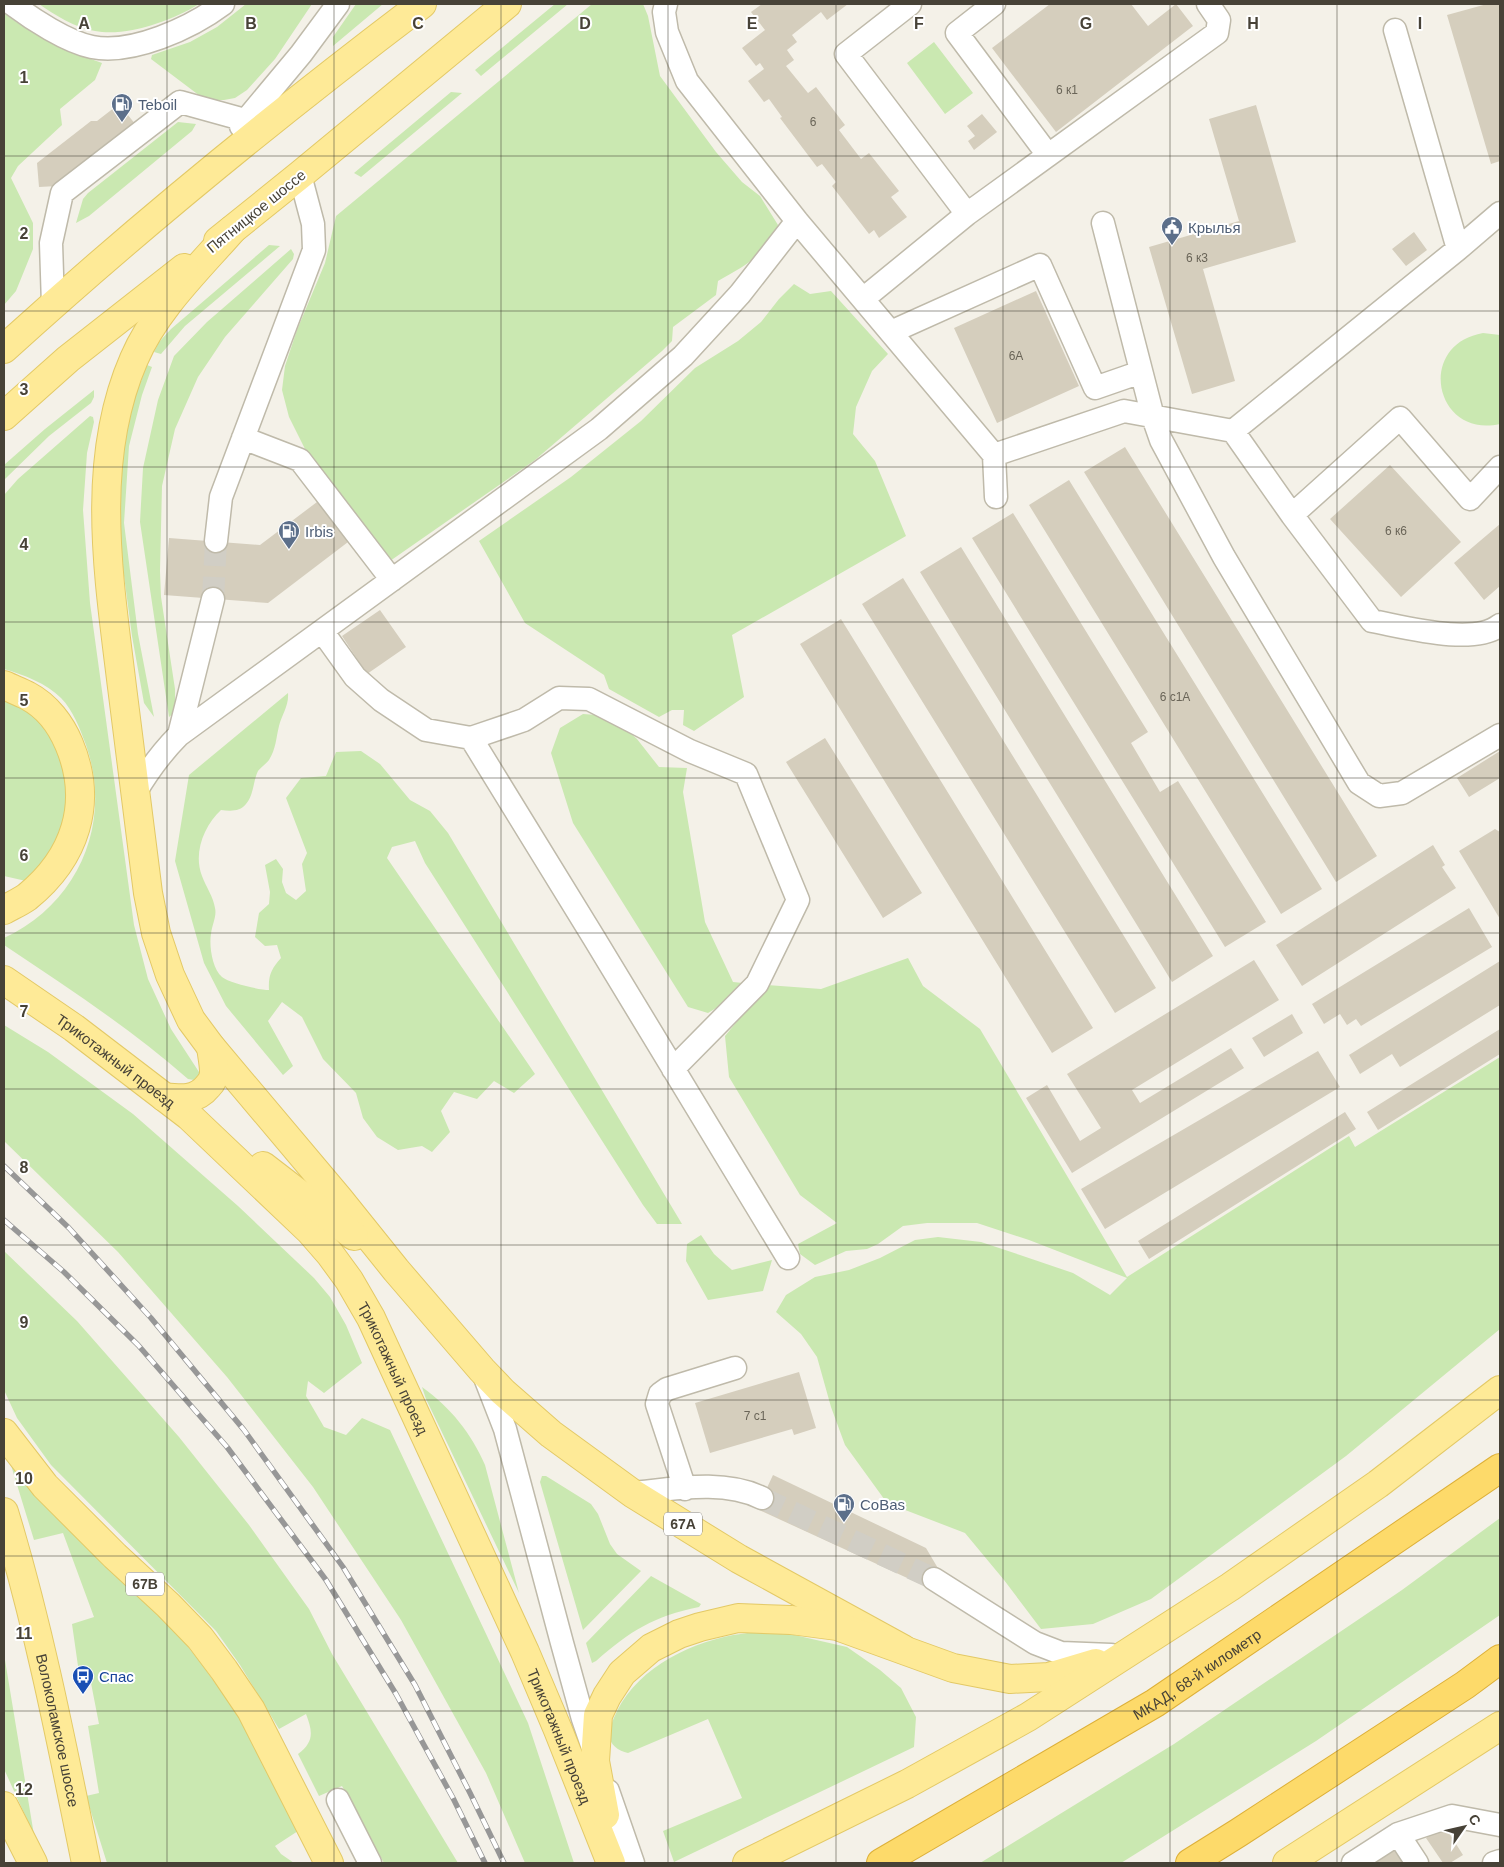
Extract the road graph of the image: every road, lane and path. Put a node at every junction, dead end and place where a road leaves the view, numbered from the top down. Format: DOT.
graph roads {
  1 [pos="12,4"];
  2 [pos="223,4"];
  3 [pos="338,4"];
  4 [pos="422,4"];
  5 [pos="507,4"];
  6 [pos="666,4"];
  7 [pos="910,4"];
  8 [pos="994,4"];
  9 [pos="1208,4"];
  10 [pos="1394,30"];
  11 [pos="279,117"];
  12 [pos="245,120"];
  13 [pos="1048,155"];
  14 [pos="300,175"];
  15 [pos="206,176"];
  16 [pos="1500,213"];
  17 [pos="967,214"];
  18 [pos="797,221"];
  19 [pos="1103,223"];
  20 [pos="232,230"];
  21 [pos="1458,249"];
  22 [pos="863,298"];
  23 [pos="53,305"];
  24 [pos="891,332"];
  25 [pos="4,349"];
  26 [pos="1141,372"];
  27 [pos="4,416"];
  28 [pos="1153,417"];
  29 [pos="1233,431"];
  30 [pos="243,438"];
  31 [pos="994,456"];
  32 [pos="1500,467"];
  33 [pos="996,497"];
  34 [pos="1292,515"];
  35 [pos="216,541"];
  36 [pos="392,580"];
  37 [pos="213,599"];
  38 [pos="1500,625"];
  39 [pos="322,631"];
  40 [pos="4,685"];
  41 [pos="179,735"];
  42 [pos="1500,735"];
  43 [pos="470,738"];
  44 [pos="135,793"];
  45 [pos="4,910"];
  46 [pos="8,984"];
  47 [pos="212,1047"];
  48 [pos="673,1069"];
  49 [pos="164,1097"];
  50 [pos="189,1116"];
  51 [pos="788,1258"];
  52 [pos="396,1270"];
  53 [pos="735,1368"];
  54 [pos="482,1370"];
  55 [pos="1500,1390"];
  56 [pos="4,1433"];
  57 [pos="1500,1468"];
  58 [pos="685,1488"];
  59 [pos="632,1493"];
  60 [pos="762,1498"];
  61 [pos="4,1512"];
  62 [pos="934,1579"];
  63 [pos="1148,1641"];
  64 [pos="903,1649"];
  65 [pos="1114,1655"];
  66 [pos="1500,1659"];
  67 [pos="1500,1726"];
  68 [pos="596,1756"];
  69 [pos="338,1800"];
  70 [pos="4,1806"];
  71 [pos="1500,1825"];
  72 [pos="1398,1834"];
  73 [pos="1500,1861"];
  74 [pos="33,1863"];
  75 [pos="86,1863"];
  76 [pos="329,1863"];
  77 [pos="370,1863"];
  78 [pos="612,1863"];
  79 [pos="633,1863"];
  80 [pos="747,1863"];
  81 [pos="881,1863"];
  82 [pos="1190,1863"];
  83 [pos="1287,1863"];
  84 [pos="1353,1863"];
  85 [pos="1417,1863"];
  86 [pos="1494,1863"];
  1 -- 2 [label="street"];
  3 -- 12 [label="street"];
  4 -- 11 [label="main road"];
  5 -- 14 [label="main road, Пятницкое шоссе"];
  6 -- 18 [label="street"];
  7 -- 17 [label="street"];
  8 -- 13 [label="street"];
  9 -- 13 [label="street"];
  10 -- 21 [label="street"];
  11 -- 12 [label="street"];
  11 -- 15 [label="main road"];
  12 -- 15 [label="street"];
  12 -- 23 [label="street"];
  13 -- 17 [label="street"];
  14 -- 20 [label="main road, Пятницкое шоссе"];
  14 -- 30 [label="street"];
  15 -- 23 [label="main road"];
  16 -- 21 [label="street"];
  17 -- 22 [label="street"];
  18 -- 22 [label="street"];
  18 -- 36 [label="street"];
  19 -- 26 [label="street"];
  20 -- 27 [label="main road, Пятницкое шоссе"];
  20 -- 44 [label="main road"];
  21 -- 29 [label="street"];
  22 -- 24 [label="street"];
  23 -- 25 [label="main road"];
  24 -- 26 [label="street"];
  24 -- 31 [label="street"];
  26 -- 28 [label="street"];
  28 -- 29 [label="street"];
  28 -- 31 [label="street"];
  28 -- 42 [label="street"];
  29 -- 34 [label="street"];
  30 -- 35 [label="street"];
  30 -- 36 [label="street"];
  31 -- 33 [label="street"];
  32 -- 34 [label="street"];
  34 -- 38 [label="street"];
  36 -- 39 [label="street"];
  37 -- 41 [label="street"];
  39 -- 41 [label="street"];
  39 -- 43 [label="street"];
  40 -- 45 [label="main road"];
  41 -- 44 [label="street"];
  43 -- 48 [label="street"];
  43 -- 48 [label="street"];
  44 -- 47 [label="main road"];
  46 -- 49 [label="main road, Трикотажный проезд"];
  47 -- 49 [label="main road"];
  47 -- 52 [label="main road"];
  48 -- 51 [label="street"];
  49 -- 50 [label="main road, Трикотажный проезд"];
  50 -- 52 [label="main road"];
  50 -- 78 [label="main road, Трикотажный проезд"];
  52 -- 54 [label="main road, 67A"];
  53 -- 58 [label="street"];
  54 -- 59 [label="main road, 67A"];
  54 -- 68 [label="street"];
  55 -- 63 [label="main road"];
  56 -- 76 [label="main road, 67B"];
  57 -- 81 [label="highway, МКАД, 68-й километр"];
  58 -- 59 [label="street"];
  58 -- 60 [label="street"];
  59 -- 64 [label="main road, 67A"];
  61 -- 75 [label="main road, Волоколамское шоссе"];
  62 -- 65 [label="street"];
  63 -- 65 [label="main road, 67A"];
  63 -- 80 [label="main road"];
  64 -- 65 [label="main road, 67A"];
  64 -- 68 [label="main road"];
  66 -- 82 [label="highway"];
  67 -- 83 [label="main road"];
  68 -- 78 [label="main road"];
  68 -- 79 [label="street"];
  69 -- 77 [label="street"];
  70 -- 74 [label="main road"];
  71 -- 72 [label="street"];
  72 -- 84 [label="street"];
  72 -- 85 [label="street"];
  73 -- 86 [label="street"];
}
